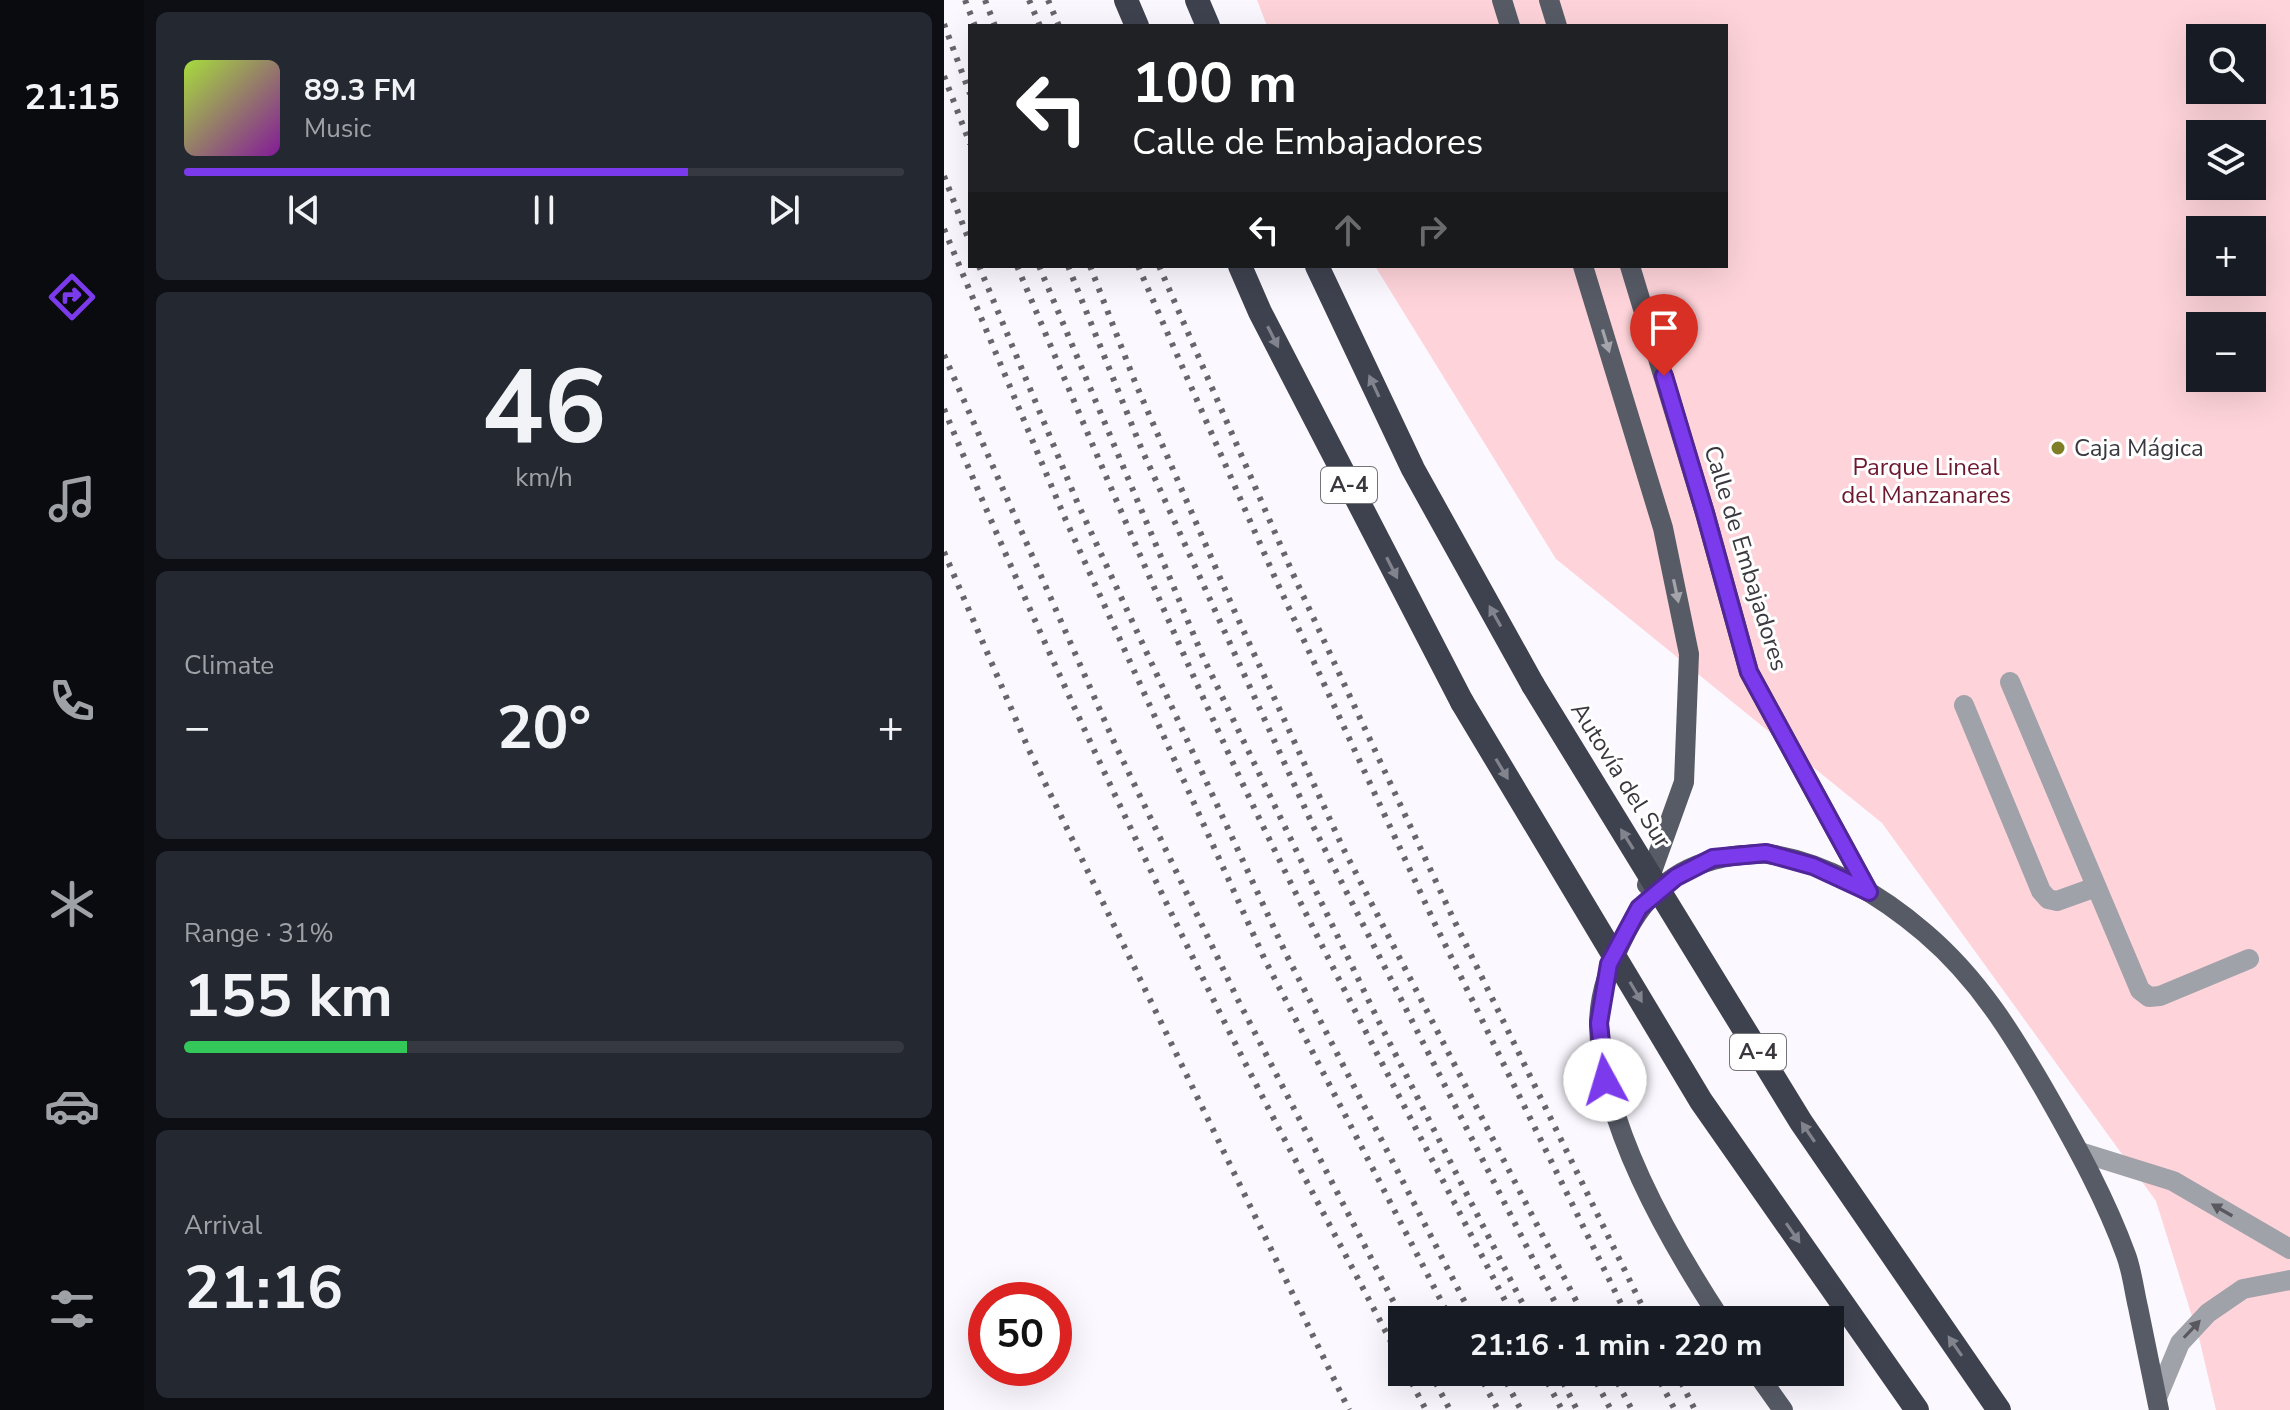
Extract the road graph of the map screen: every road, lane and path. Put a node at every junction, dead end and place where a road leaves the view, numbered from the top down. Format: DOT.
graph roads {
  1 [pos="1126,0"];
  2 [pos="1197,0"];
  3 [pos="1502,0"];
  4 [pos="1549,0"];
  5 [pos="1136,24"];
  6 [pos="1207,24"];
  7 [pos="1509,24"];
  8 [pos="1556,24"];
  9 [pos="1241,268"];
  10 [pos="1318,268"];
  11 [pos="1584,268"];
  12 [pos="1631,268"];
  13 [pos="2010,682"];
  14 [pos="1964,705"];
  15 [pos="2096,887"];
  16 [pos="1869,892"];
  17 [pos="1639,908"];
  18 [pos="2249,959"];
  19 [pos="2080,1152"];
  20 [pos="2290,1249"];
  21 [pos="2290,1280"];
  22 [pos="1712,1306"];
  23 [pos="1766,1386"];
  24 [pos="2158,1404"];
  25 [pos="1783,1410"];
  26 [pos="1917,1410"];
  27 [pos="1999,1410"];
  1 -- 5 [label="highway"];
  2 -- 6 [label="highway"];
  3 -- 7 [label="main road"];
  4 -- 8 [label="main road"];
  9 -- 26 [label="highway, A-4, one-way, bridge"];
  27 -- 10 [label="highway, Autovía del Sur / A-4, one-way, bridge"];
  11 -- 17 [label="main road, one-way"];
  12 -- 16 [label="main road, Calle de Embajadores"];
  13 -- 15 [label="lane"];
  14 -- 15 [label="lane"];
  15 -- 18 [label="lane"];
  16 -- 17 [label="main road"];
  16 -- 19 [label="main road"];
  17 -- 22 [label="main road"];
  20 -- 19 [label="lane, one-way"];
  19 -- 24 [label="main road"];
  24 -- 21 [label="lane, one-way"];
  23 -- 25 [label="main road"];
}
